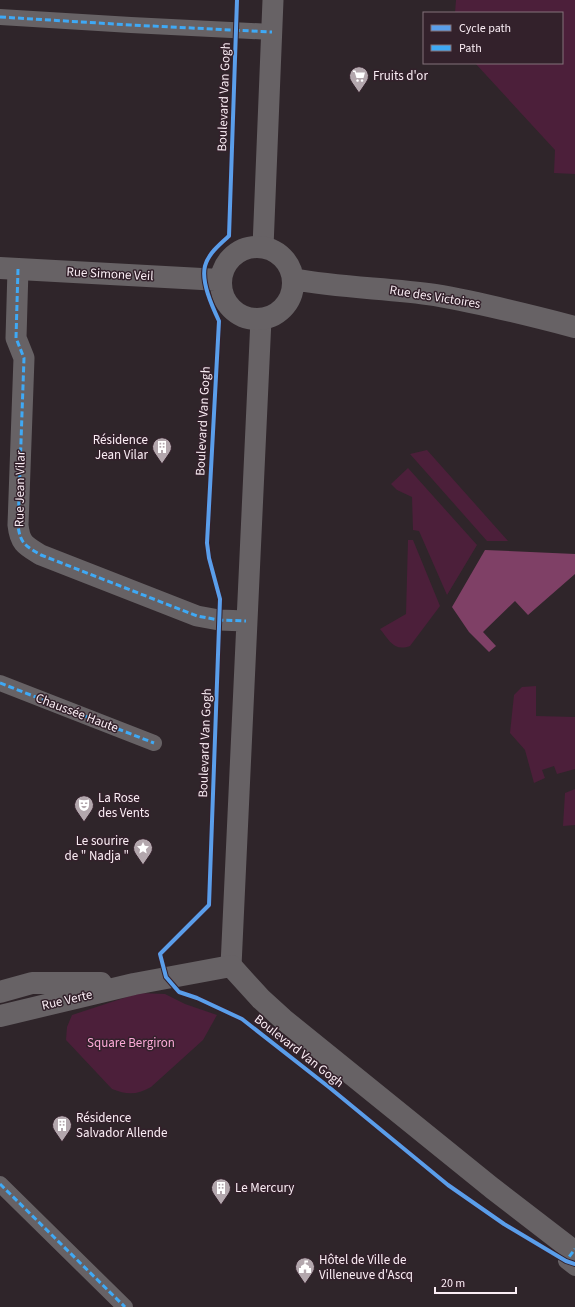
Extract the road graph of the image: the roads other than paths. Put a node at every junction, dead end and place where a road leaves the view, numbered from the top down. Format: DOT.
graph roads {
  1 [pos="273,0"];
  2 [pos="0,17"];
  3 [pos="272,32"];
  4 [pos="263,247"];
  5 [pos="9,269"];
  6 [pos="293,279"];
  7 [pos="220,280"];
  8 [pos="260,319"];
  9 [pos="575,327"];
  10 [pos="246,621"];
  11 [pos="0,683"];
  12 [pos="154,743"];
  13 [pos="231,966"];
  14 [pos="134,984"];
  15 [pos="0,992"];
  16 [pos="0,1016"];
  17 [pos="0,1184"];
  18 [pos="575,1251"];
  19 [pos="125,1307"];
  1 -- 3 [label="street"];
  2 -- 3 [label="street"];
  3 -- 4 [label="street"];
  4 -- 6 [label="street"];
  4 -- 7 [label="street"];
  5 -- 7 [label="street, Rue Simone Veil"];
  5 -- 10 [label="street, Rue Jean Vilar"];
  6 -- 8 [label="street"];
  6 -- 9 [label="street, Rue des Victoires"];
  7 -- 8 [label="street"];
  8 -- 10 [label="street"];
  10 -- 13 [label="street"];
  11 -- 12 [label="street, Chaussée Haute"];
  13 -- 14 [label="street, Rue Verte"];
  13 -- 18 [label="street, Boulevard Van Gogh"];
  14 -- 15 [label="street, Rue Verte"];
  14 -- 16 [label="street, Rue Verte"];
  17 -- 19 [label="street"];
}
